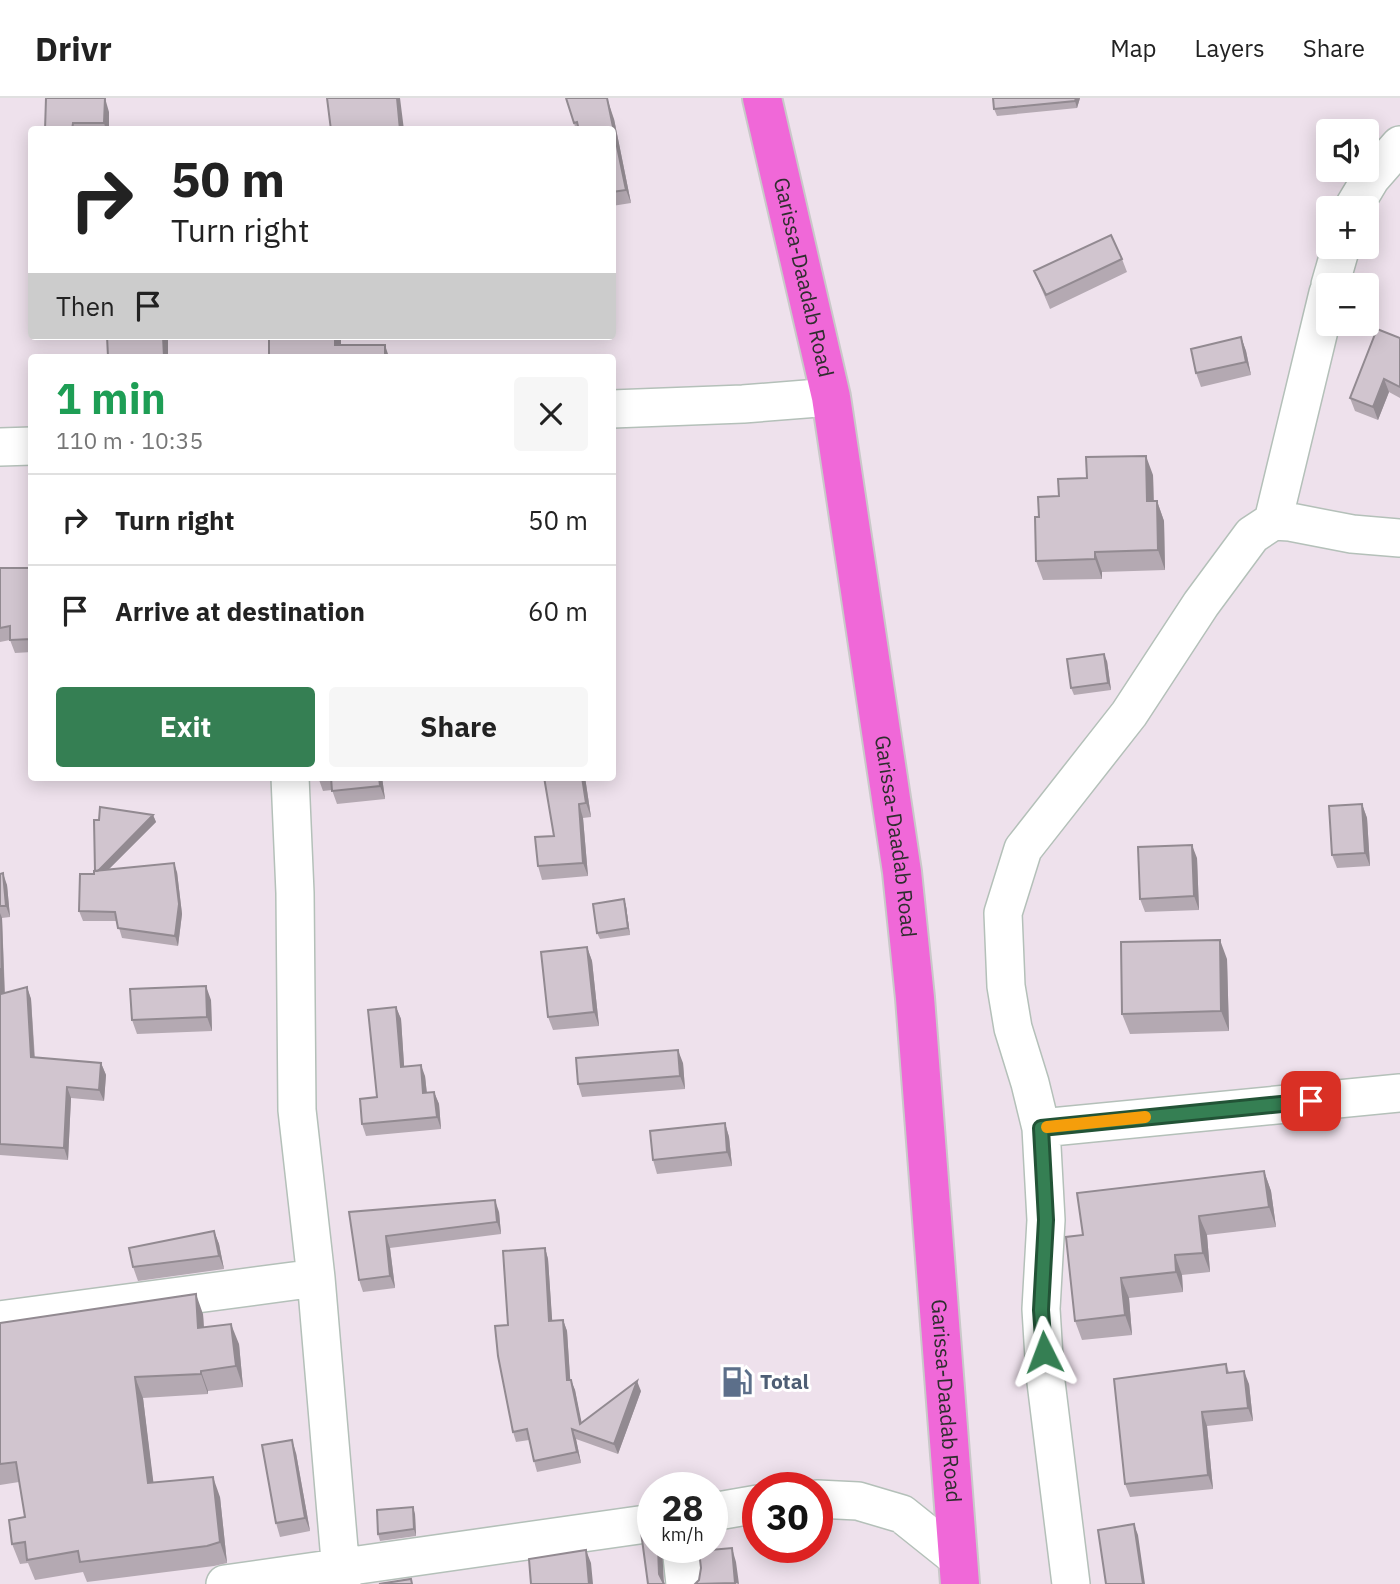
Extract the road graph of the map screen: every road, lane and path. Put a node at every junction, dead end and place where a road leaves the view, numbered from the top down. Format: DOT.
graph roads {
  1 [pos="762,98"];
  2 [pos="1400,145"];
  3 [pos="1360,196"];
  4 [pos="1316,336"];
  5 [pos="831,397"];
  6 [pos="616,409"];
  7 [pos="28,446"];
  8 [pos="0,447"];
  9 [pos="1273,522"];
  10 [pos="1400,538"];
  11 [pos="290,781"];
  12 [pos="1400,1093"];
  13 [pos="1041,1128"];
  14 [pos="316,1278"];
  15 [pos="0,1320"];
  16 [pos="833,1500"];
  17 [pos="637,1525"];
  18 [pos="683,1563"];
  19 [pos="958,1571"];
  20 [pos="341,1576"];
  21 [pos="225,1584"];
  22 [pos="685,1584"];
  23 [pos="1071,1584"];
  1 -- 5 [label="highway, Garissa-Daadab Road"];
  2 -- 3 [label="street"];
  4 -- 9 [label="street"];
  5 -- 6 [label="street"];
  5 -- 19 [label="highway, Garissa-Daadab Road"];
  7 -- 8 [label="street"];
  9 -- 10 [label="street"];
  9 -- 13 [label="street"];
  11 -- 14 [label="street"];
  12 -- 13 [label="street"];
  13 -- 23 [label="street"];
  14 -- 15 [label="street"];
  14 -- 20 [label="street"];
  16 -- 19 [label="street"];
  17 -- 20 [label="street"];
  18 -- 22 [label="street"];
  20 -- 21 [label="street"];
}
